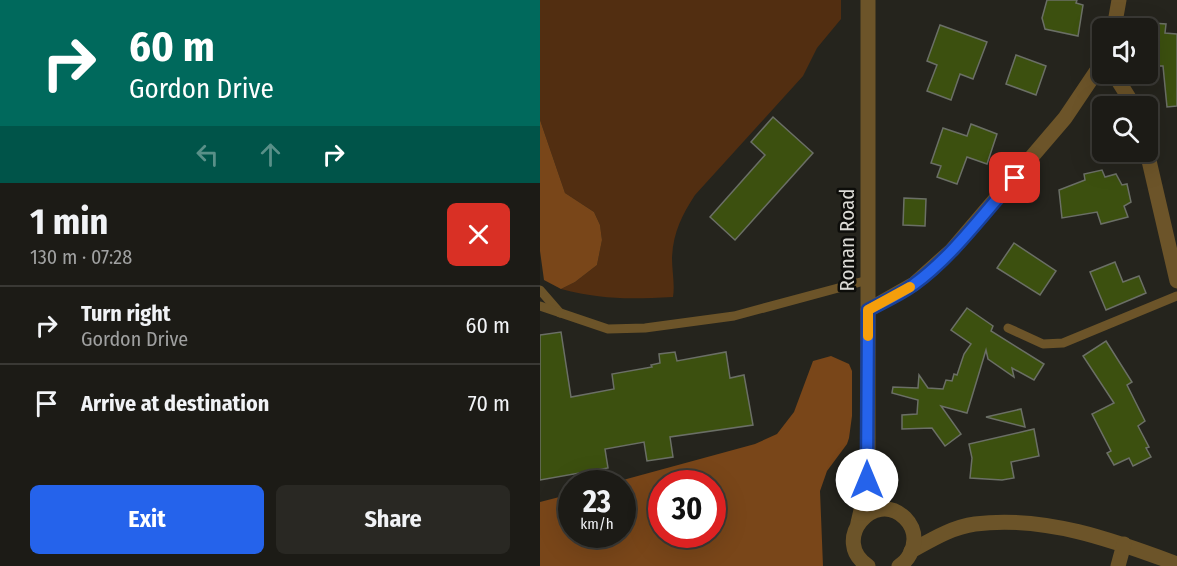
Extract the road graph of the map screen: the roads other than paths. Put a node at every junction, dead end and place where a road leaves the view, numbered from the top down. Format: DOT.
graph roads {
  1 [pos="868,0"];
  2 [pos="1119,0"];
  3 [pos="1116,18"];
  4 [pos="1092,78"];
  5 [pos="1149,162"];
  6 [pos="868,280"];
  7 [pos="1177,281"];
  8 [pos="540,290"];
  9 [pos="1177,296"];
  10 [pos="540,306"];
  11 [pos="868,310"];
  12 [pos="561,314"];
  13 [pos="1008,328"];
  14 [pos="867,480"];
  15 [pos="884,509"];
  16 [pos="908,521"];
  17 [pos="858,523"];
  18 [pos="940,535"];
  19 [pos="1124,544"];
  20 [pos="911,551"];
  21 [pos="862,563"];
  22 [pos="1177,564"];
  23 [pos="899,566"];
  24 [pos="1118,566"];
  1 -- 6 [label="street, Ronan Road"];
  2 -- 3 [label="street"];
  4 -- 11 [label="street"];
  5 -- 7 [label="street"];
  6 -- 11 [label="street, Ronan Road"];
  6 -- 12 [label="lane"];
  8 -- 12 [label="lane"];
  9 -- 13 [label="lane"];
  10 -- 12 [label="lane"];
  11 -- 14 [label="street, Ronan Road"];
  14 -- 15 [label="street"];
  14 -- 17 [label="street, Ronan Road"];
  15 -- 16 [label="street"];
  15 -- 17 [label="street"];
  16 -- 18 [label="street"];
  16 -- 20 [label="street"];
  17 -- 21 [label="street, Ronan Road"];
  18 -- 19 [label="street"];
  18 -- 20 [label="street"];
  19 -- 22 [label="street"];
  19 -- 24 [label="street"];
  20 -- 23 [label="street"];
}
